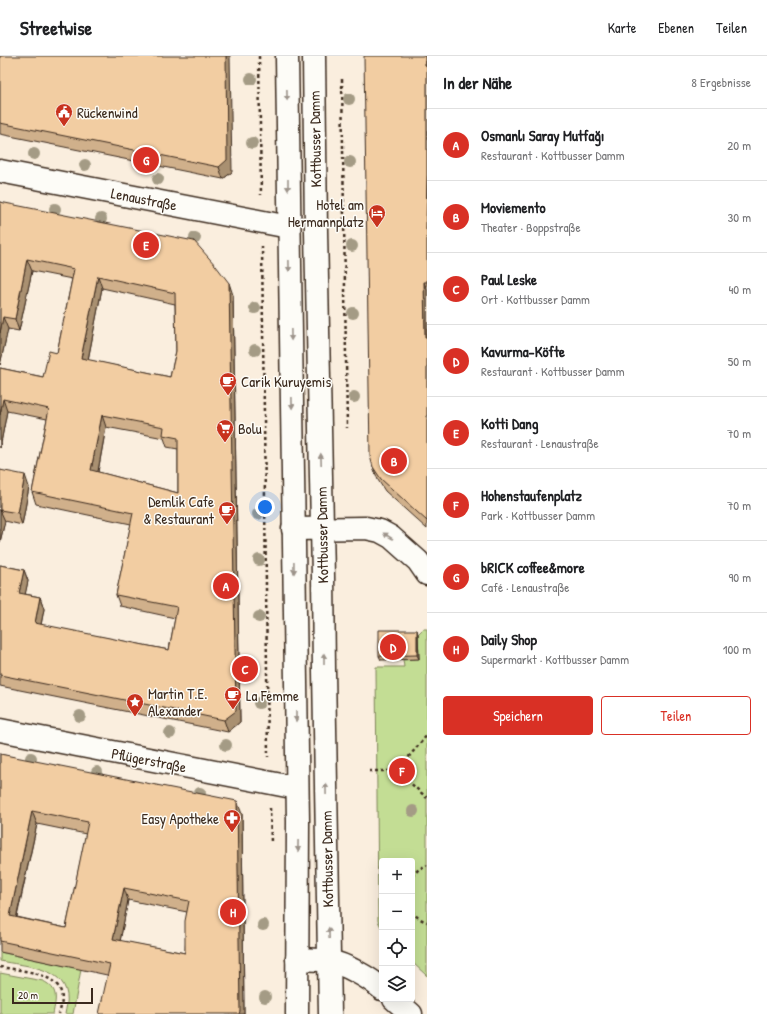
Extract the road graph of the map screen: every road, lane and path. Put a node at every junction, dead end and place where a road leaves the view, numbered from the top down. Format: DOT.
graph roads {
  1 [pos="259,56"];
  2 [pos="287,56"];
  3 [pos="314,56"];
  4 [pos="341,72"];
  5 [pos="0,171"];
  6 [pos="261,191"];
  7 [pos="289,227"];
  8 [pos="262,260"];
  9 [pos="347,431"];
  10 [pos="322,528"];
  11 [pos="293,529"];
  12 [pos="427,574"];
  13 [pos="0,730"];
  14 [pos="267,735"];
  15 [pos="427,735"];
  16 [pos="369,771"];
  17 [pos="397,771"];
  18 [pos="297,788"];
  19 [pos="427,798"];
  20 [pos="427,865"];
  21 [pos="415,873"];
  22 [pos="415,915"];
  23 [pos="427,922"];
  24 [pos="297,959"];
  25 [pos="330,961"];
  26 [pos="0,967"];
  27 [pos="379,986"];
  28 [pos="397,1002"];
  29 [pos="59,1014"];
  30 [pos="297,1014"];
  31 [pos="330,1014"];
  32 [pos="411,1014"];
  1 -- 6 [label="path"];
  2 -- 7 [label="main road, Kottbusser Damm, one-way"];
  10 -- 3 [label="main road, Kottbusser Damm, one-way"];
  4 -- 9 [label="path"];
  5 -- 7 [label="main road, Lenaustraße"];
  7 -- 11 [label="main road, Kottbusser Damm, one-way"];
  8 -- 14 [label="path"];
  10 -- 11 [label="main road"];
  12 -- 10 [label="main road, one-way"];
  25 -- 10 [label="main road, Kottbusser Damm, one-way"];
  11 -- 18 [label="main road, Kottbusser Damm, one-way"];
  13 -- 18 [label="main road, Pflügerstraße"];
  15 -- 17 [label="path"];
  16 -- 17 [label="path"];
  17 -- 19 [label="path"];
  18 -- 24 [label="main road, Kottbusser Damm, one-way"];
  20 -- 21 [label="path"];
  22 -- 23 [label="path"];
  24 -- 25 [label="main road"];
  24 -- 30 [label="main road, Kottbusser Damm"];
  25 -- 27 [label="main road"];
  25 -- 31 [label="main road, Kottbusser Damm"];
  26 -- 29 [label="path"];
  28 -- 32 [label="main road"];
}
